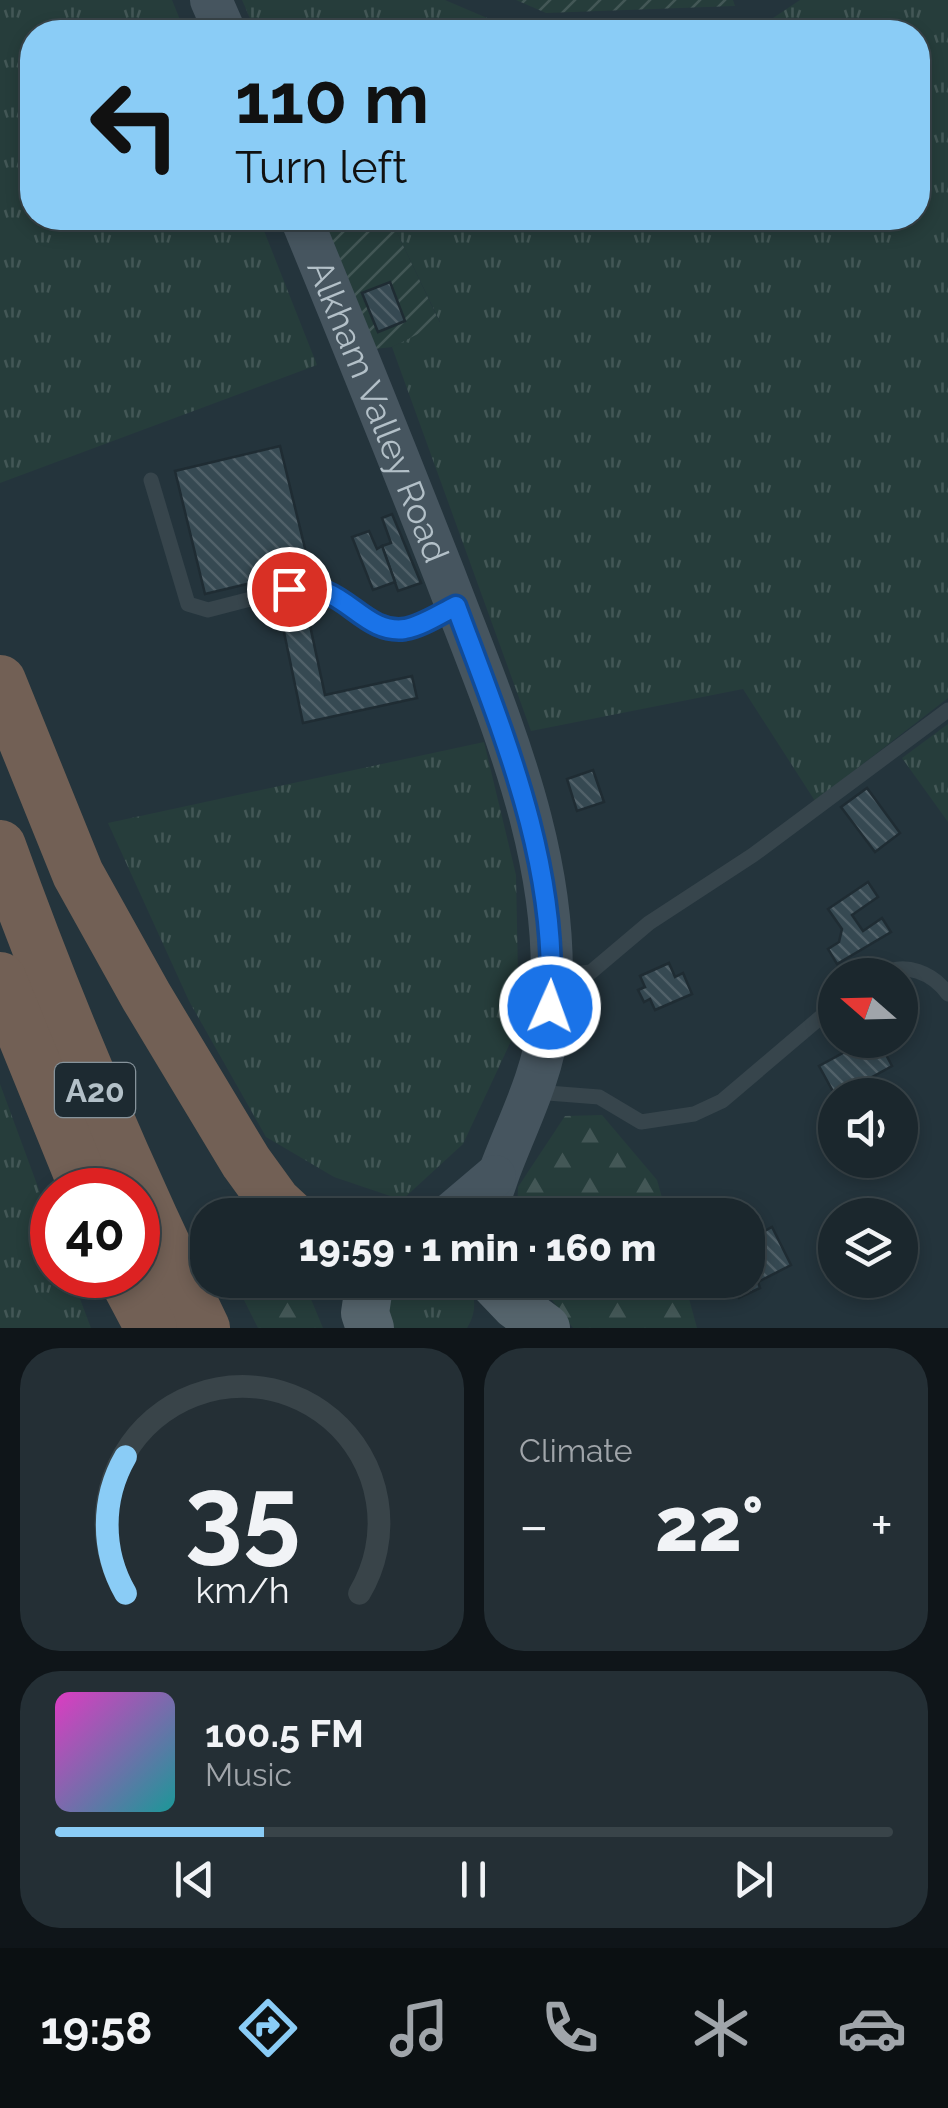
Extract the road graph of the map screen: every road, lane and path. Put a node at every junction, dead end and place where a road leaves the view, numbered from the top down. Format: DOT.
graph roads {
  1 [pos="306,230"];
  2 [pos="152,480"];
  3 [pos="456,606"];
  4 [pos="0,681"];
  5 [pos="948,710"];
  6 [pos="0,846"];
  7 [pos="918,971"];
  8 [pos="552,976"];
  9 [pos="0,978"];
  10 [pos="948,994"];
  11 [pos="818,1020"];
  12 [pos="0,1047"];
  13 [pos="534,1092"];
  14 [pos="47,1168"];
  15 [pos="77,1168"];
  16 [pos="490,1196"];
  17 [pos="272,1198"];
  18 [pos="103,1298"];
  19 [pos="136,1298"];
  20 [pos="366,1298"];
  21 [pos="496,1298"];
  22 [pos="117,1328"];
  23 [pos="151,1328"];
  24 [pos="204,1328"];
  25 [pos="370,1328"];
  26 [pos="546,1328"];
  1 -- 3 [label="street, Alkham Valley Road"];
  2 -- 3 [label="lane"];
  3 -- 8 [label="street, Alkham Valley Road"];
  4 -- 17 [label="highway"];
  5 -- 8 [label="lane"];
  6 -- 24 [label="highway, A20"];
  7 -- 10 [label="lane"];
  8 -- 13 [label="street, Alkham Valley Road"];
  9 -- 15 [label="highway, A20"];
  11 -- 13 [label="lane"];
  12 -- 14 [label="highway"];
  13 -- 16 [label="street, Alkham Valley Road"];
  18 -- 22 [label="highway"];
  19 -- 23 [label="highway"];
  20 -- 25 [label="main road"];
  21 -- 26 [label="main road"];
}
